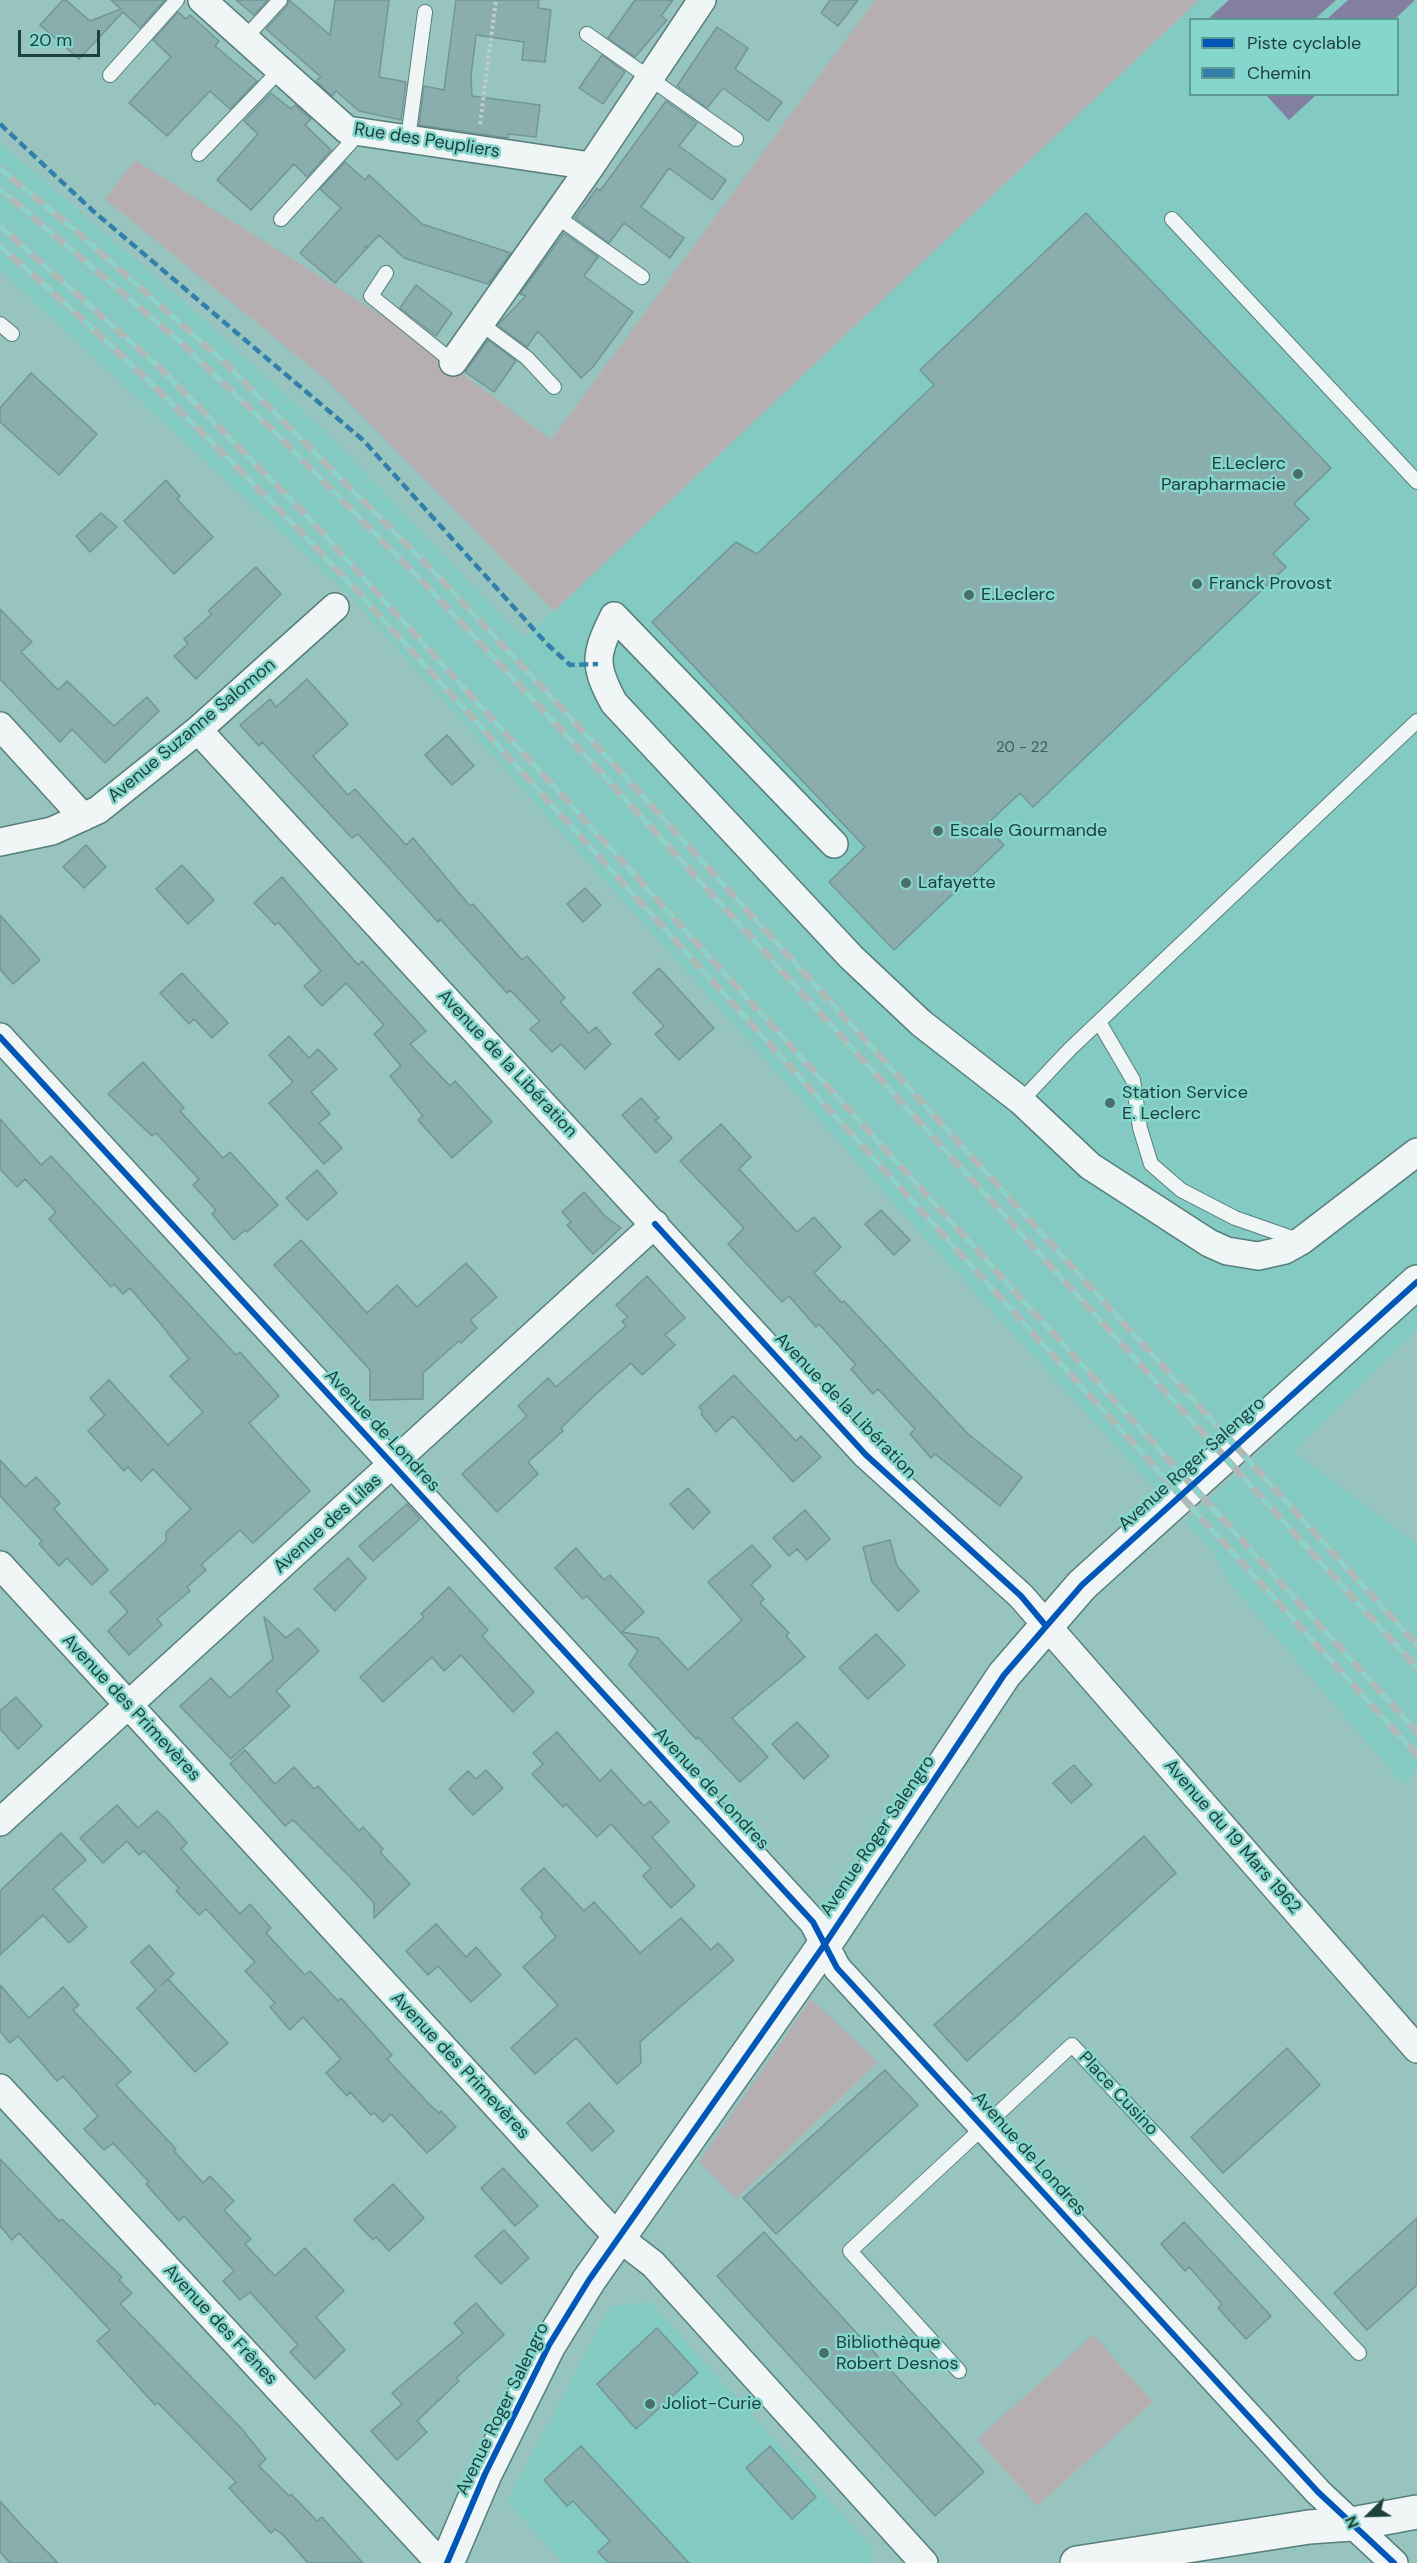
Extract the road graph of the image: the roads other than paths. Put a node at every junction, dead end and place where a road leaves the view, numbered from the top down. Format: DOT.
graph roads {
  1 [pos="177,0"];
  2 [pos="202,0"];
  3 [pos="280,0"];
  4 [pos="702,0"];
  5 [pos="425,12"];
  6 [pos="587,34"];
  7 [pos="245,38"];
  8 [pos="280,70"];
  9 [pos="110,75"];
  10 [pos="651,77"];
  11 [pos="358,132"];
  12 [pos="408,139"];
  13 [pos="736,139"];
  14 [pos="199,154"];
  15 [pos="591,166"];
  16 [pos="556,216"];
  17 [pos="281,219"];
  18 [pos="1172,219"];
  19 [pos="386,273"];
  20 [pos="642,277"];
  21 [pos="480,323"];
  22 [pos="0,324"];
  23 [pos="12,334"];
  24 [pos="453,362"];
  25 [pos="554,387"];
  26 [pos="1417,482"];
  27 [pos="335,607"];
  28 [pos="1417,721"];
  29 [pos="0,726"];
  30 [pos="198,730"];
  31 [pos="83,817"];
  32 [pos="0,842"];
  33 [pos="834,844"];
  34 [pos="1099,1022"];
  35 [pos="0,1037"];
  36 [pos="1021,1101"];
  37 [pos="1417,1152"];
  38 [pos="655,1224"];
  39 [pos="1301,1241"];
  40 [pos="1417,1282"];
  41 [pos="393,1465"];
  42 [pos="0,1565"];
  43 [pos="1047,1626"];
  44 [pos="128,1704"];
  45 [pos="0,1822"];
  46 [pos="825,1944"];
  47 [pos="1417,2049"];
  48 [pos="0,2088"];
  49 [pos="982,2125"];
  50 [pos="618,2236"];
  51 [pos="1359,2353"];
  52 [pos="959,2371"];
  53 [pos="1417,2512"];
  54 [pos="1352,2524"];
  55 [pos="440,2563"];
  56 [pos="447,2563"];
  57 [pos="924,2563"];
  58 [pos="1077,2563"];
  59 [pos="1394,2563"];
  1 -- 9 [label="lane"];
  2 -- 7 [label="street, Rue des Peupliers"];
  3 -- 7 [label="lane"];
  4 -- 10 [label="street"];
  5 -- 12 [label="lane"];
  6 -- 10 [label="lane"];
  7 -- 8 [label="street, Rue des Peupliers"];
  8 -- 11 [label="street, Rue des Peupliers"];
  8 -- 14 [label="lane"];
  10 -- 13 [label="lane"];
  10 -- 15 [label="street"];
  11 -- 12 [label="street, Rue des Peupliers"];
  11 -- 17 [label="lane"];
  12 -- 15 [label="street, Rue des Peupliers"];
  15 -- 16 [label="street"];
  16 -- 20 [label="lane"];
  16 -- 21 [label="street"];
  18 -- 26 [label="lane"];
  19 -- 24 [label="lane"];
  21 -- 24 [label="street"];
  21 -- 25 [label="lane"];
  22 -- 23 [label="lane"];
  27 -- 30 [label="street, Avenue Suzanne Salomon"];
  28 -- 34 [label="lane"];
  29 -- 31 [label="street"];
  30 -- 31 [label="street, Avenue Suzanne Salomon"];
  30 -- 38 [label="street, Avenue de la Libération"];
  31 -- 32 [label="street, Avenue Suzanne Salomon"];
  33 -- 36 [label="street"];
  34 -- 36 [label="lane"];
  34 -- 39 [label="lane"];
  35 -- 41 [label="street, Avenue de Londres"];
  36 -- 39 [label="street"];
  37 -- 39 [label="street"];
  38 -- 41 [label="street, Avenue des Lilas"];
  38 -- 43 [label="street, Avenue de la Libération"];
  40 -- 43 [label="street, Avenue Roger Salengro"];
  41 -- 44 [label="street, Avenue des Lilas"];
  41 -- 46 [label="street, Avenue de Londres"];
  42 -- 44 [label="street, Avenue des Primevères"];
  43 -- 46 [label="street, Avenue Roger Salengro"];
  43 -- 47 [label="street, Avenue du 19 Mars 1962"];
  44 -- 45 [label="street, Avenue des Lilas"];
  44 -- 50 [label="street, Avenue des Primevères"];
  46 -- 49 [label="street, Avenue de Londres"];
  46 -- 50 [label="street, Avenue Roger Salengro"];
  48 -- 55 [label="street, Avenue des Frênes"];
  49 -- 51 [label="lane, Place Cusino"];
  49 -- 52 [label="lane, Place Cusino"];
  49 -- 54 [label="street, Avenue de Londres"];
  50 -- 56 [label="street, Avenue Roger Salengro"];
  50 -- 57 [label="street, Avenue des Primevères"];
  53 -- 54 [label="street"];
  54 -- 58 [label="street"];
  54 -- 59 [label="street, Avenue de Londres"];
}
